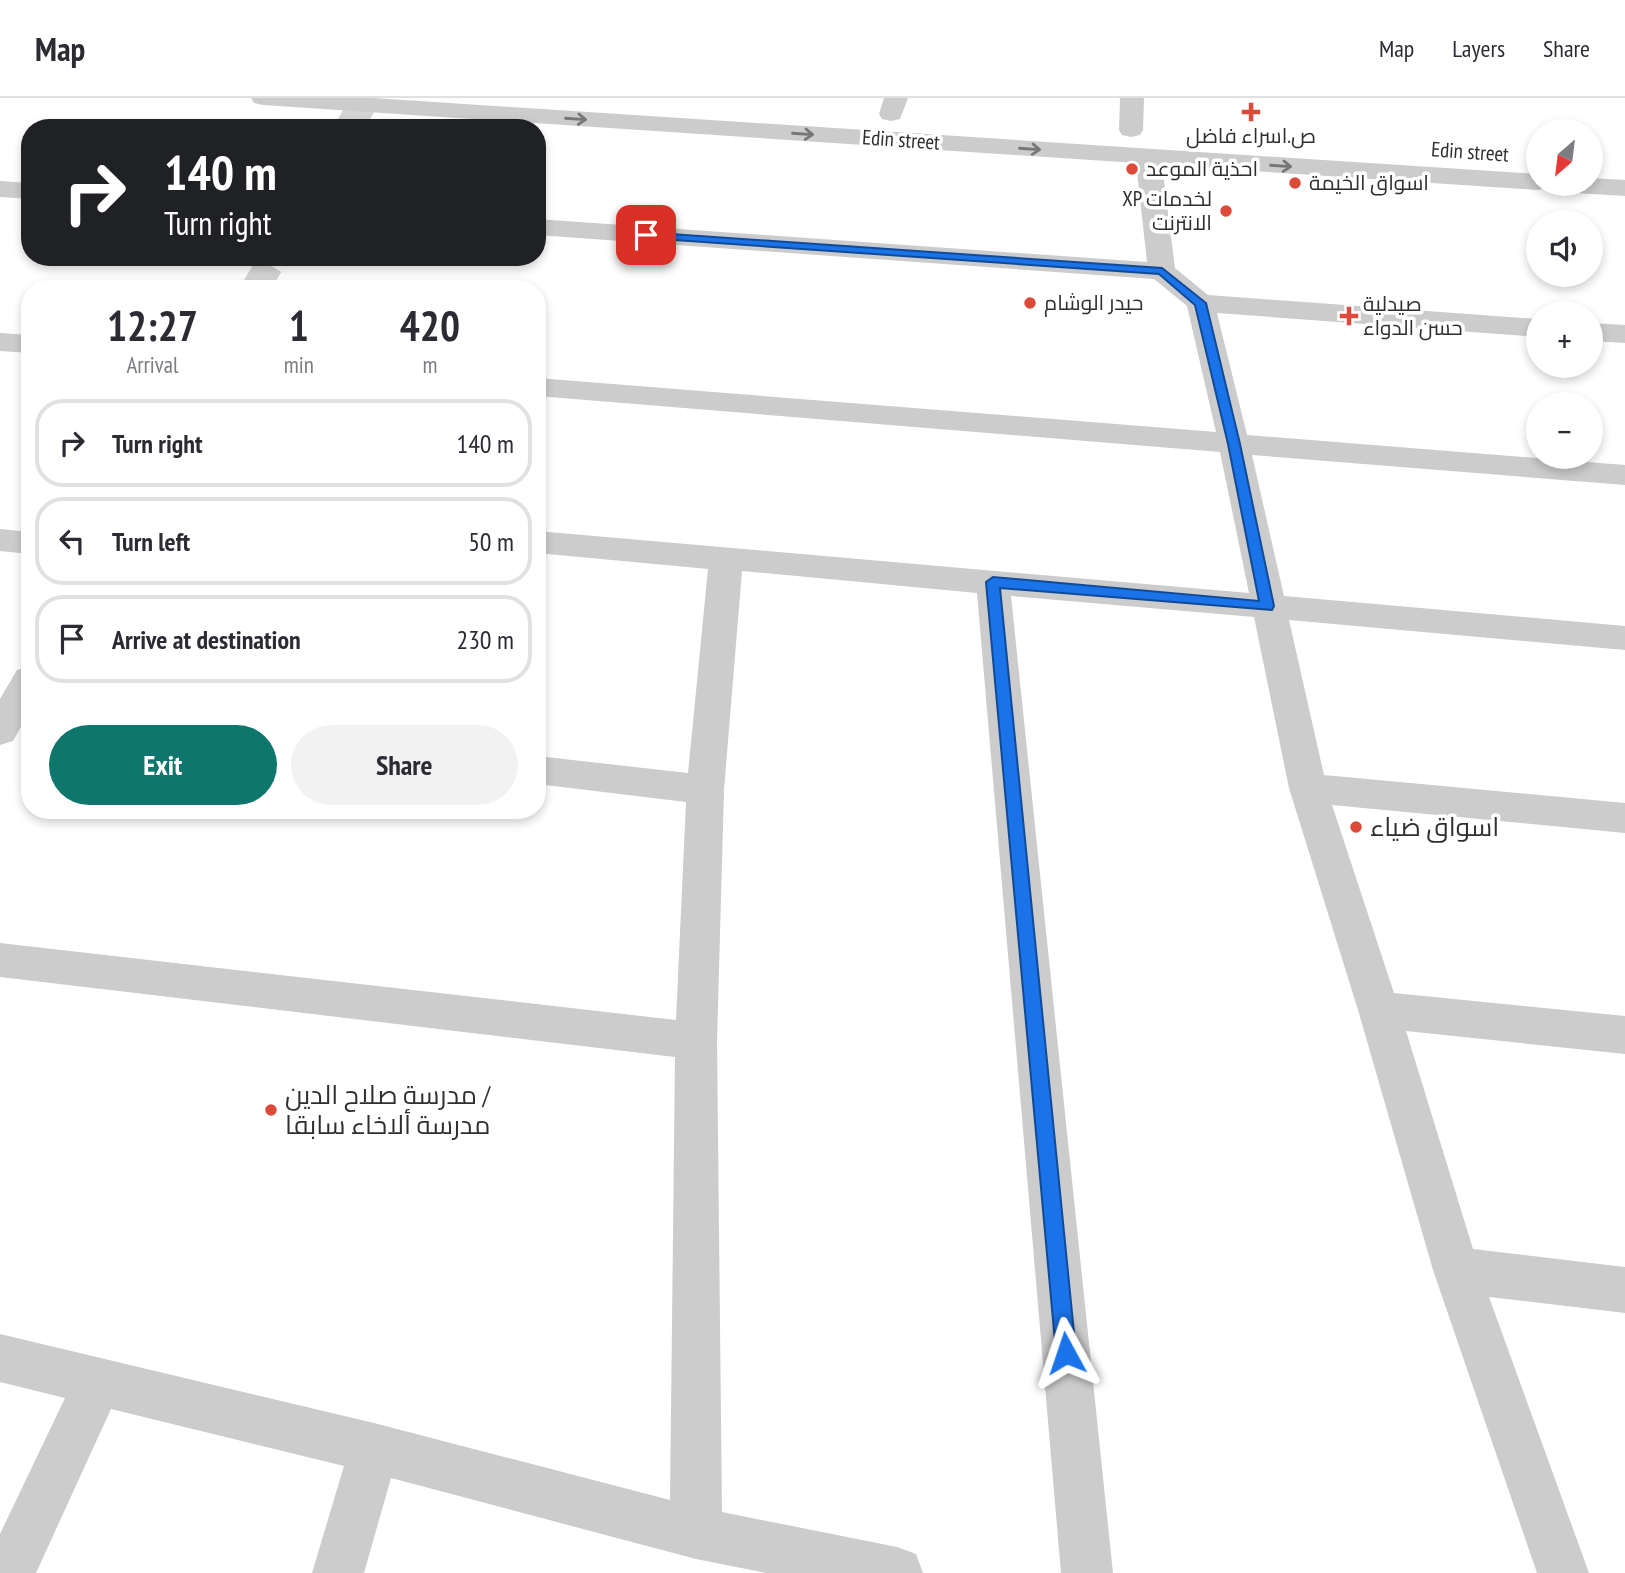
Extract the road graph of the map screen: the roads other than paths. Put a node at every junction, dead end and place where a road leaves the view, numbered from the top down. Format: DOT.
graph roads {
  1 [pos="263,98"];
  2 [pos="1132,98"];
  3 [pos="894,106"];
  4 [pos="864,112"];
  5 [pos="918,116"];
  6 [pos="1105,128"];
  7 [pos="1146,139"];
  8 [pos="1526,181"];
  9 [pos="1603,187"];
  10 [pos="1625,188"];
  11 [pos="0,189"];
  12 [pos="21,190"];
  13 [pos="546,228"];
  14 [pos="1162,271"];
  15 [pos="1200,303"];
  16 [pos="1526,327"];
  17 [pos="1603,333"];
  18 [pos="1625,334"];
  19 [pos="0,342"];
  20 [pos="21,343"];
  21 [pos="546,388"];
  22 [pos="1234,444"];
  23 [pos="1625,475"];
  24 [pos="0,540"];
  25 [pos="21,542"];
  26 [pos="546,543"];
  27 [pos="726,559"];
  28 [pos="993,582"];
  29 [pos="1267,606"];
  30 [pos="1625,638"];
  31 [pos="546,772"];
  32 [pos="1308,788"];
  33 [pos="705,790"];
  34 [pos="1625,818"];
  35 [pos="0,960"];
  36 [pos="1379,1010"];
  37 [pos="1625,1035"];
  38 [pos="696,1041"];
  39 [pos="1456,1270"];
  40 [pos="1625,1290"];
  41 [pos="0,1358"];
  42 [pos="99,1380"];
  43 [pos="374,1448"];
  44 [pos="696,1533"];
  45 [pos="9,1573"];
  46 [pos="338,1573"];
  47 [pos="897,1573"];
  48 [pos="1087,1573"];
  49 [pos="1563,1573"];
  1 -- 7 [label="street, Edin street, one-way"];
  2 -- 7 [label="street"];
  3 -- 4 [label="street, Edin street"];
  3 -- 5 [label="street, Edin street"];
  6 -- 7 [label="street, Edin street"];
  7 -- 8 [label="street, Edin street, one-way"];
  7 -- 14 [label="street"];
  9 -- 10 [label="street"];
  11 -- 12 [label="street"];
  13 -- 14 [label="street"];
  14 -- 15 [label="street"];
  15 -- 16 [label="street"];
  15 -- 22 [label="street"];
  17 -- 18 [label="street"];
  19 -- 20 [label="street"];
  21 -- 22 [label="street"];
  22 -- 23 [label="street"];
  22 -- 29 [label="street"];
  24 -- 25 [label="street"];
  26 -- 27 [label="street"];
  27 -- 28 [label="street"];
  27 -- 33 [label="street"];
  28 -- 29 [label="street"];
  28 -- 48 [label="street"];
  29 -- 30 [label="street"];
  29 -- 32 [label="street"];
  31 -- 33 [label="street"];
  32 -- 34 [label="street"];
  32 -- 36 [label="street"];
  33 -- 38 [label="street"];
  35 -- 38 [label="street"];
  36 -- 37 [label="street"];
  36 -- 39 [label="street"];
  38 -- 44 [label="street"];
  39 -- 40 [label="street"];
  39 -- 49 [label="street"];
  41 -- 42 [label="street"];
  42 -- 43 [label="street"];
  42 -- 45 [label="street"];
  43 -- 44 [label="street"];
  43 -- 46 [label="street"];
  44 -- 47 [label="street"];
}
